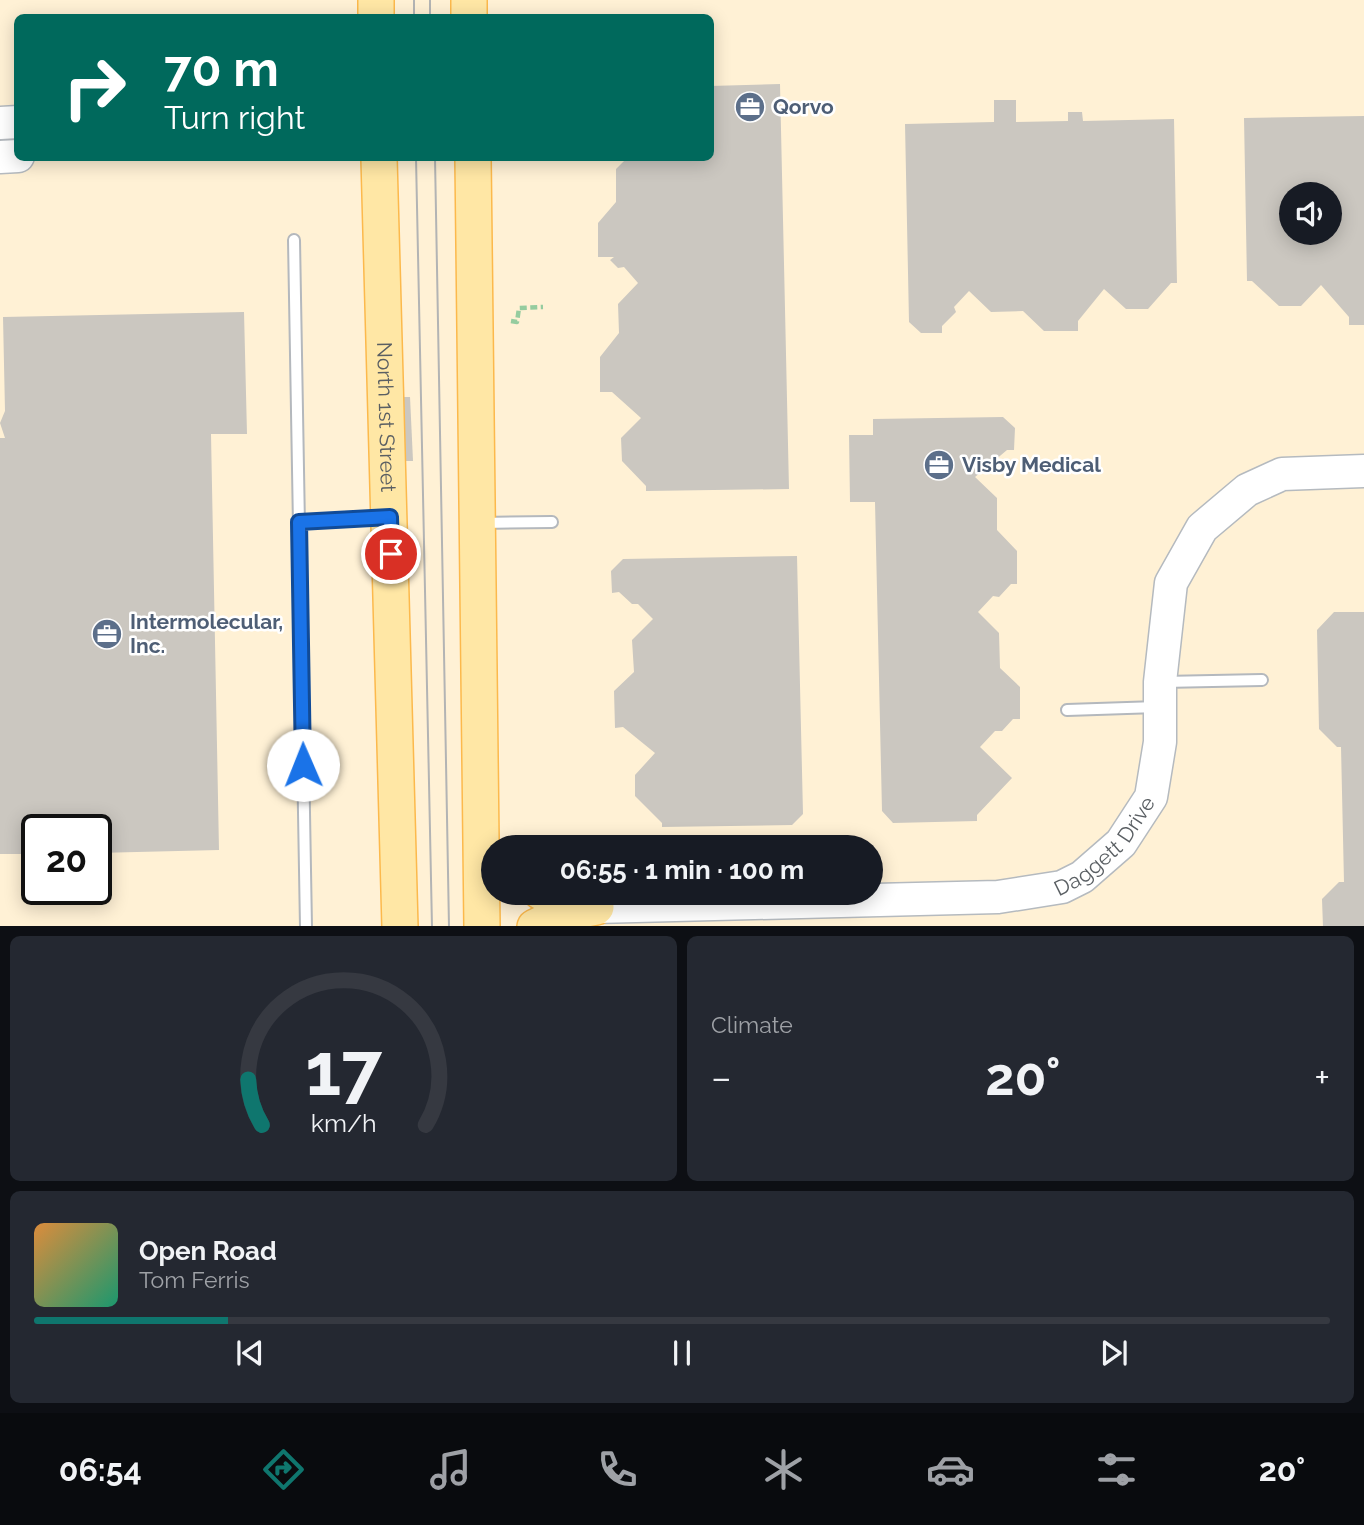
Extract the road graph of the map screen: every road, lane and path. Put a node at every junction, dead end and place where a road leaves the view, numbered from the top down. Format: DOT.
graph roads {
  1 [pos="379,161"];
  2 [pos="473,161"];
  3 [pos="294,240"];
  4 [pos="544,307"];
  5 [pos="511,321"];
  6 [pos="1364,471"];
  7 [pos="390,517"];
  8 [pos="299,522"];
  9 [pos="552,522"];
  10 [pos="477,523"];
  11 [pos="1262,680"];
  12 [pos="1160,695"];
  13 [pos="1066,709"];
  14 [pos="479,810"];
  15 [pos="489,835"];
  16 [pos="589,905"];
  17 [pos="596,907"];
  18 [pos="306,926"];
  19 [pos="400,926"];
  20 [pos="482,926"];
  21 [pos="535,926"];
  1 -- 7 [label="main road, North 1st Street"];
  2 -- 10 [label="main road"];
  3 -- 8 [label="lane"];
  4 -- 5 [label="path"];
  6 -- 12 [label="street, Daggett Drive"];
  7 -- 8 [label="lane"];
  7 -- 19 [label="main road, North 1st Street"];
  8 -- 18 [label="lane"];
  9 -- 10 [label="lane"];
  10 -- 14 [label="main road"];
  11 -- 12 [label="lane"];
  12 -- 13 [label="lane"];
  12 -- 17 [label="street, Daggett Drive"];
  14 -- 15 [label="main road"];
  14 -- 20 [label="main road"];
  16 -- 17 [label="main road"];
  17 -- 21 [label="main road"];
}
